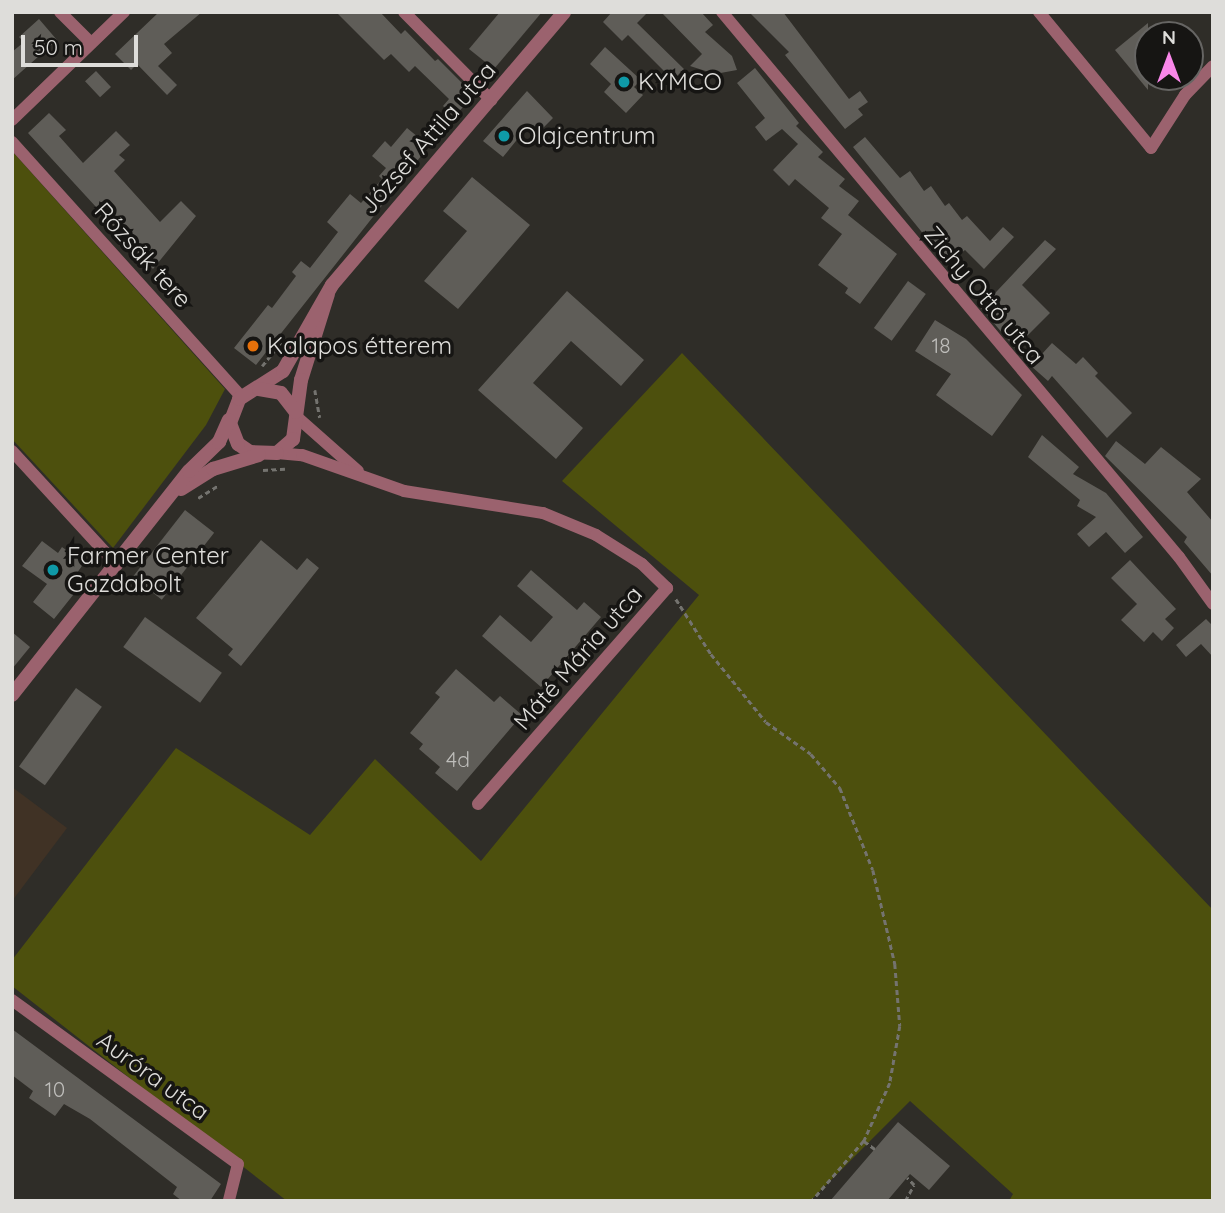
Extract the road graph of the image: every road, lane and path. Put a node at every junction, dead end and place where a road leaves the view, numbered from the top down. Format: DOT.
graph roads {
  1 [pos="60,12"];
  2 [pos="124,12"];
  3 [pos="404,12"];
  4 [pos="564,12"];
  5 [pos="722,12"];
  6 [pos="1039,12"];
  7 [pos="91,43"];
  8 [pos="1213,66"];
  9 [pos="491,100"];
  10 [pos="12,120"];
  11 [pos="12,142"];
  12 [pos="328,294"];
  13 [pos="314,380"];
  14 [pos="248,393"];
  15 [pos="231,414"];
  16 [pos="297,415"];
  17 [pos="313,436"];
  18 [pos="12,450"];
  19 [pos="277,453"];
  20 [pos="302,455"];
  21 [pos="259,462"];
  22 [pos="221,482"];
  23 [pos="375,484"];
  24 [pos="169,499"];
  25 [pos="193,500"];
  26 [pos="117,565"];
  27 [pos="667,588"];
  28 [pos="1213,604"];
  29 [pos="12,695"];
  30 [pos="478,804"];
  31 [pos="12,1000"];
  32 [pos="864,1141"];
  33 [pos="875,1149"];
  34 [pos="906,1178"];
  35 [pos="229,1201"];
  36 [pos="812,1201"];
  37 [pos="905,1201"];
  1 -- 7 [label="street"];
  2 -- 7 [label="street"];
  3 -- 9 [label="street"];
  4 -- 9 [label="street, József Attila utca"];
  5 -- 28 [label="street, Zichy Ottó utca"];
  6 -- 8 [label="street"];
  7 -- 10 [label="street"];
  9 -- 12 [label="street, József Attila utca"];
  11 -- 14 [label="street, Rózsák tere"];
  12 -- 14 [label="street, József Attila utca"];
  12 -- 16 [label="street, József Attila utca"];
  13 -- 17 [label="path"];
  14 -- 15 [label="street, József Attila utca"];
  14 -- 16 [label="street"];
  15 -- 21 [label="street"];
  15 -- 24 [label="street, József Attila utca"];
  16 -- 17 [label="street, Máté Mária utca"];
  16 -- 19 [label="street, József Attila utca"];
  17 -- 23 [label="street, Máté Mária utca"];
  18 -- 26 [label="street"];
  19 -- 20 [label="street, Máté Mária utca"];
  19 -- 21 [label="street"];
  20 -- 21 [label="path"];
  20 -- 23 [label="street, Máté Mária utca"];
  21 -- 24 [label="street"];
  22 -- 25 [label="path"];
  23 -- 27 [label="street, Máté Mária utca"];
  24 -- 26 [label="street"];
  26 -- 29 [label="street"];
  27 -- 30 [label="street, Máté Mária utca"];
  27 -- 32 [label="path"];
  31 -- 35 [label="street, Auróra utca"];
  32 -- 33 [label="path"];
  32 -- 36 [label="path"];
  34 -- 37 [label="path"];
}
